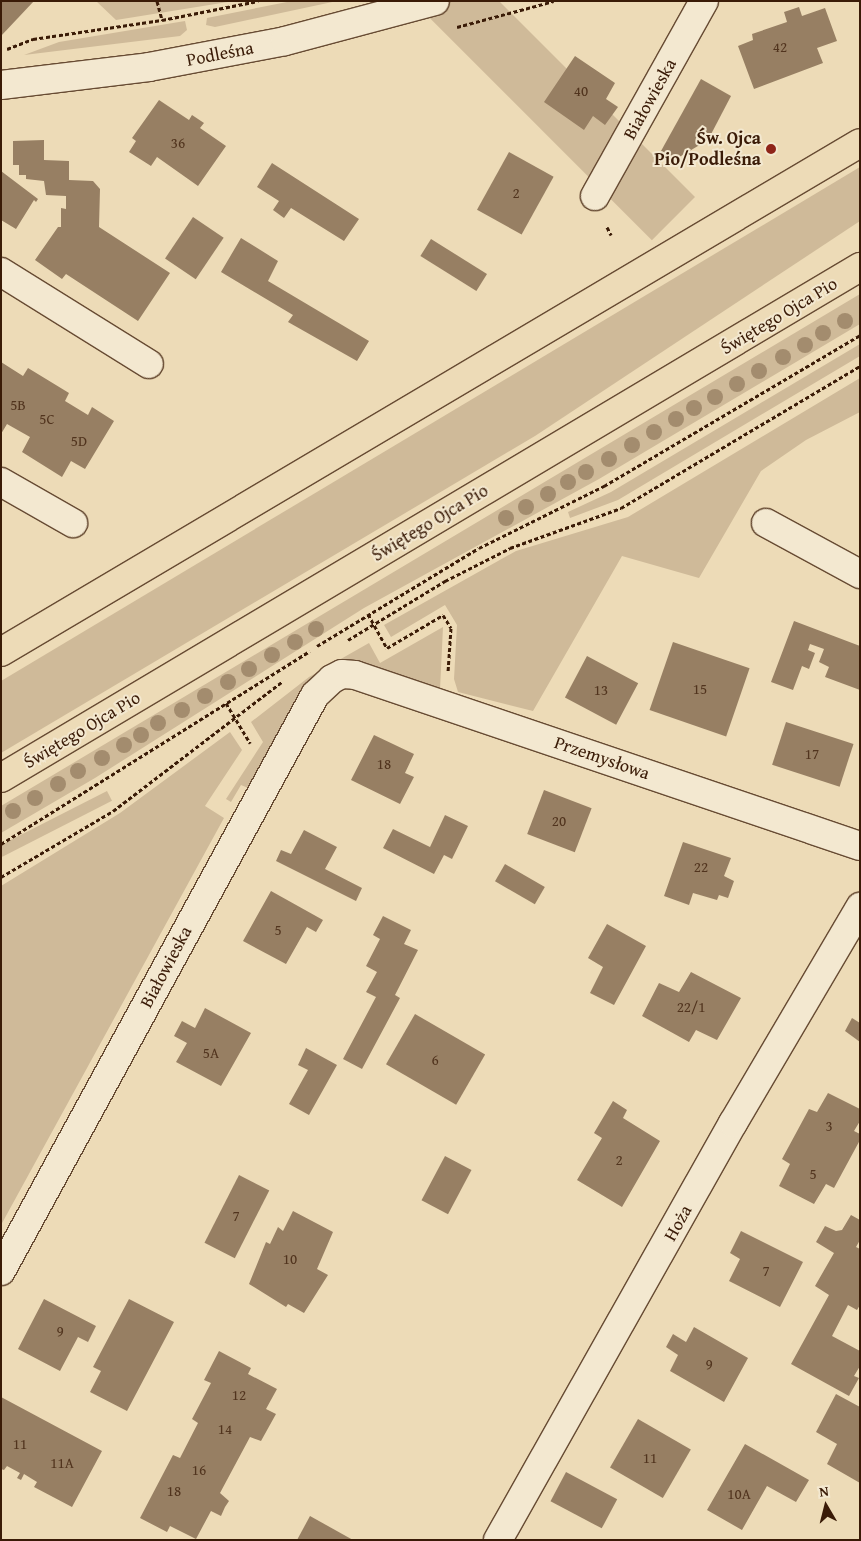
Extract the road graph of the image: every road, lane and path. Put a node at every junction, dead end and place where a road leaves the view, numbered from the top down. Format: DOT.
graph roads {
  1 [pos="157,1"];
  2 [pos="258,1"];
  3 [pos="435,1"];
  4 [pos="704,1"];
  5 [pos="162,20"];
  6 [pos="1,54"];
  7 [pos="1,85"];
  8 [pos="860,143"];
  9 [pos="595,196"];
  10 [pos="860,267"];
  11 [pos="1,272"];
  12 [pos="860,334"];
  13 [pos="148,364"];
  14 [pos="860,366"];
  15 [pos="1,482"];
  16 [pos="72,523"];
  17 [pos="766,523"];
  18 [pos="860,574"];
  19 [pos="368,614"];
  20 [pos="374,624"];
  21 [pos="343,643"];
  22 [pos="1,652"];
  23 [pos="342,674"];
  24 [pos="288,678"];
  25 [pos="226,703"];
  26 [pos="445,706"];
  27 [pos="235,718"];
  28 [pos="242,729"];
  29 [pos="1,778"];
  30 [pos="1,844"];
  31 [pos="860,846"];
  32 [pos="1,877"];
  33 [pos="860,907"];
  34 [pos="1,1271"];
  35 [pos="498,1540"];
  1 -- 5 [label="path"];
  2 -- 5 [label="path"];
  3 -- 7 [label="street, Podleśna"];
  4 -- 9 [label="street, Białowieska"];
  5 -- 6 [label="path"];
  8 -- 22 [label="main road"];
  10 -- 29 [label="main road, Świętego Ojca Pio"];
  11 -- 13 [label="street"];
  12 -- 19 [label="path"];
  14 -- 20 [label="path"];
  15 -- 16 [label="street"];
  17 -- 18 [label="street"];
  19 -- 20 [label="path"];
  19 -- 25 [label="path"];
  20 -- 21 [label="path"];
  20 -- 26 [label="path"];
  23 -- 26 [label="street, Przemysłowa"];
  23 -- 34 [label="street, Białowieska"];
  24 -- 27 [label="path"];
  25 -- 27 [label="path"];
  25 -- 30 [label="path"];
  26 -- 31 [label="street, Przemysłowa"];
  27 -- 28 [label="path"];
  27 -- 32 [label="path"];
  33 -- 35 [label="street, Hoża"];
}
